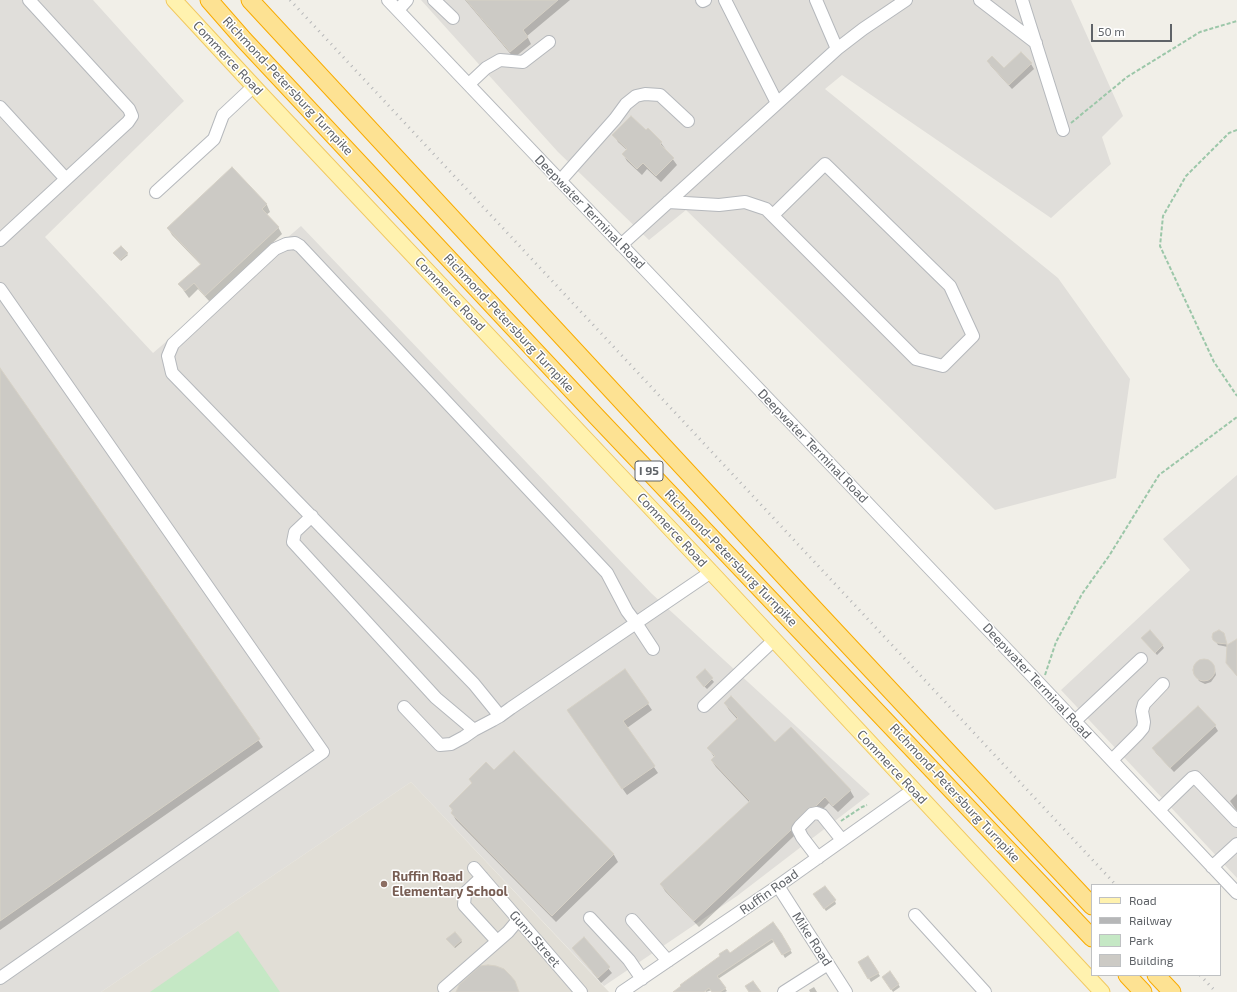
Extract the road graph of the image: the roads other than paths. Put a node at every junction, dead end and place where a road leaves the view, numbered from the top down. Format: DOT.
graph roads {
  1 [pos="29,0"];
  2 [pos="164,0"];
  3 [pos="174,0"];
  4 [pos="210,0"];
  5 [pos="250,0"];
  6 [pos="388,0"];
  7 [pos="407,0"];
  8 [pos="434,0"];
  9 [pos="702,0"];
  10 [pos="705,0"];
  11 [pos="725,0"];
  12 [pos="816,0"];
  13 [pos="906,0"];
  14 [pos="980,0"];
  15 [pos="1022,0"];
  16 [pos="398,10"];
  17 [pos="453,18"];
  18 [pos="548,42"];
  19 [pos="1036,43"];
  20 [pos="837,49"];
  21 [pos="468,84"];
  22 [pos="251,89"];
  23 [pos="777,103"];
  24 [pos="0,107"];
  25 [pos="688,121"];
  26 [pos="1063,130"];
  27 [pos="66,179"];
  28 [pos="560,181"];
  29 [pos="156,192"];
  30 [pos="668,202"];
  31 [pos="772,215"];
  32 [pos="0,240"];
  33 [pos="621,245"];
  34 [pos="0,289"];
  35 [pos="312,516"];
  36 [pos="707,575"];
  37 [pos="636,623"];
  38 [pos="771,643"];
  39 [pos="653,649"];
  40 [pos="1141,659"];
  41 [pos="1163,684"];
  42 [pos="704,706"];
  43 [pos="404,707"];
  44 [pos="500,716"];
  45 [pos="1075,721"];
  46 [pos="474,730"];
  47 [pos="1112,760"];
  48 [pos="910,792"];
  49 [pos="1159,810"];
  50 [pos="1237,821"];
  51 [pos="842,840"];
  52 [pos="1237,844"];
  53 [pos="818,858"];
  54 [pos="1212,867"];
  55 [pos="778,886"];
  56 [pos="1237,893"];
  57 [pos="1091,905"];
  58 [pos="915,915"];
  59 [pos="590,918"];
  60 [pos="518,920"];
  61 [pos="632,920"];
  62 [pos="1091,937"];
  63 [pos="497,941"];
  64 [pos="668,961"];
  65 [pos="828,964"];
  66 [pos="1128,976"];
  67 [pos="1157,976"];
  68 [pos="0,978"];
  69 [pos="640,984"];
  70 [pos="444,988"];
  71 [pos="581,992"];
  72 [pos="622,992"];
  73 [pos="784,992"];
  74 [pos="846,992"];
  75 [pos="985,992"];
  76 [pos="1090,992"];
  77 [pos="1102,992"];
  78 [pos="1143,992"];
  79 [pos="1172,992"];
  1 -- 27 [label="street"];
  2 -- 22 [label="main road, Commerce Road"];
  3 -- 22 [label="main road, Commerce Road"];
  4 -- 62 [label="highway, Richmond-Petersburg Turnpike / I 95"];
  5 -- 57 [label="highway, Richmond-Petersburg Turnpike / I 95"];
  6 -- 16 [label="street, Deepwater Terminal Road"];
  7 -- 16 [label="street"];
  8 -- 17 [label="street"];
  9 -- 10 [label="street"];
  11 -- 23 [label="street"];
  12 -- 20 [label="street"];
  13 -- 20 [label="street"];
  14 -- 19 [label="street"];
  15 -- 19 [label="street"];
  16 -- 21 [label="street, Deepwater Terminal Road"];
  18 -- 21 [label="street"];
  19 -- 26 [label="street"];
  20 -- 23 [label="street"];
  21 -- 28 [label="street, Deepwater Terminal Road"];
  22 -- 29 [label="street"];
  22 -- 36 [label="main road, Commerce Road"];
  23 -- 30 [label="street"];
  24 -- 27 [label="street"];
  25 -- 28 [label="street"];
  27 -- 32 [label="street"];
  28 -- 33 [label="street, Deepwater Terminal Road"];
  30 -- 31 [label="street"];
  30 -- 33 [label="street"];
  31 -- 31 [label="street"];
  33 -- 45 [label="street, Deepwater Terminal Road"];
  34 -- 68 [label="street"];
  35 -- 37 [label="street"];
  35 -- 44 [label="street"];
  35 -- 46 [label="street"];
  36 -- 37 [label="street"];
  36 -- 38 [label="main road, Commerce Road"];
  37 -- 39 [label="street"];
  37 -- 44 [label="street"];
  38 -- 42 [label="street"];
  38 -- 48 [label="main road, Commerce Road"];
  40 -- 45 [label="street"];
  41 -- 47 [label="street"];
  43 -- 46 [label="street"];
  44 -- 46 [label="street"];
  45 -- 47 [label="street, Deepwater Terminal Road"];
  47 -- 49 [label="street, Deepwater Terminal Road"];
  48 -- 51 [label="street, Ruffin Road"];
  48 -- 76 [label="main road, Commerce Road"];
  48 -- 77 [label="main road, Commerce Road"];
  49 -- 50 [label="street"];
  49 -- 54 [label="street, Deepwater Terminal Road"];
  51 -- 53 [label="street, Ruffin Road"];
  51 -- 53 [label="street"];
  52 -- 54 [label="street"];
  53 -- 55 [label="street, Ruffin Road"];
  54 -- 56 [label="street, Deepwater Terminal Road"];
  55 -- 64 [label="street, Ruffin Road"];
  55 -- 65 [label="street, Mike Road"];
  58 -- 75 [label="street"];
  59 -- 69 [label="street"];
  60 -- 63 [label="street"];
  60 -- 63 [label="street, Gunn Street"];
  60 -- 71 [label="street, Gunn Street"];
  61 -- 64 [label="street"];
  63 -- 70 [label="street"];
  64 -- 69 [label="street, Ruffin Road"];
  65 -- 73 [label="street"];
  65 -- 74 [label="street, Mike Road"];
  66 -- 78 [label="highway"];
  67 -- 79 [label="highway"];
  69 -- 72 [label="street, Ruffin Road"];
}
